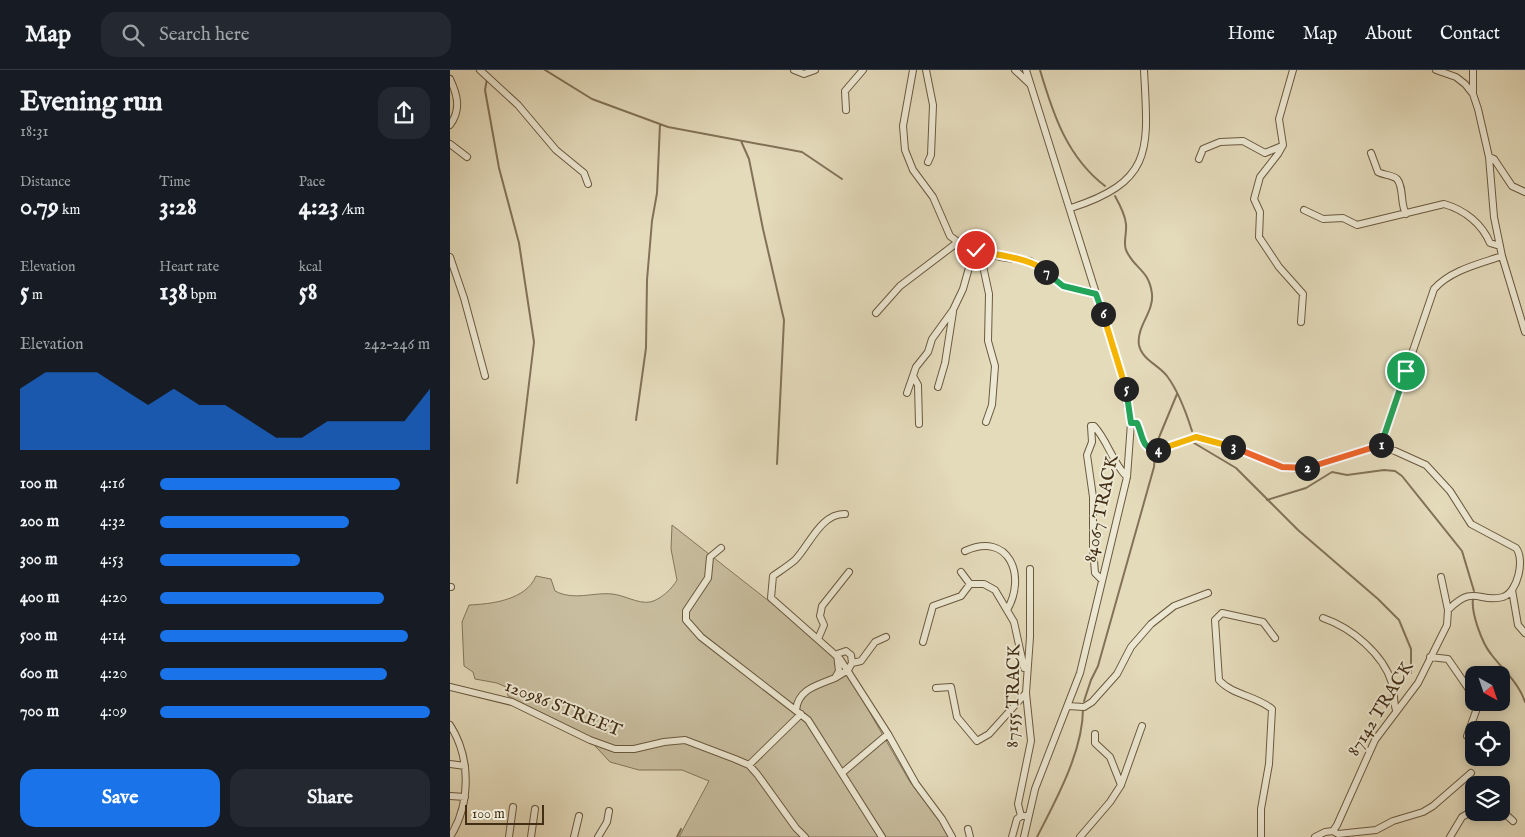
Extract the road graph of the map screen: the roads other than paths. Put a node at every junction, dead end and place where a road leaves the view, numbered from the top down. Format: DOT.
graph roads {
  1 [pos="480,70"];
  2 [pos="794,70"];
  3 [pos="815,70"];
  4 [pos="863,70"];
  5 [pos="913,70"];
  6 [pos="926,70"];
  7 [pos="1015,70"];
  8 [pos="1026,70"];
  9 [pos="1144,70"];
  10 [pos="1293,70"];
  11 [pos="1436,70"];
  12 [pos="1474,71"];
  13 [pos="450,79"];
  14 [pos="1030,84"];
  15 [pos="1472,94"];
  16 [pos="846,110"];
  17 [pos="450,125"];
  18 [pos="450,144"];
  19 [pos="1282,146"];
  20 [pos="1372,153"];
  21 [pos="467,157"];
  22 [pos="1489,157"];
  23 [pos="1199,159"];
  24 [pos="928,162"];
  25 [pos="588,184"];
  26 [pos="1525,192"];
  27 [pos="1071,208"];
  28 [pos="1304,210"];
  29 [pos="1406,214"];
  30 [pos="958,242"];
  31 [pos="1500,246"];
  32 [pos="975,250"];
  33 [pos="1502,256"];
  34 [pos="450,257"];
  35 [pos="1096,294"];
  36 [pos="953,310"];
  37 [pos="876,313"];
  38 [pos="1301,322"];
  39 [pos="1525,332"];
  40 [pos="485,376"];
  41 [pos="912,376"];
  42 [pos="938,387"];
  43 [pos="907,393"];
  44 [pos="986,422"];
  45 [pos="1131,423"];
  46 [pos="920,424"];
  47 [pos="1380,447"];
  48 [pos="1127,477"];
  49 [pos="845,514"];
  50 [pos="721,548"];
  51 [pos="965,550"];
  52 [pos="1030,569"];
  53 [pos="849,572"];
  54 [pos="962,572"];
  55 [pos="1441,577"];
  56 [pos="1102,580"];
  57 [pos="970,584"];
  58 [pos="1512,590"];
  59 [pos="1208,593"];
  60 [pos="1007,610"];
  61 [pos="1448,610"];
  62 [pos="1323,618"];
  63 [pos="1525,633"];
  64 [pos="886,638"];
  65 [pos="1275,638"];
  66 [pos="818,639"];
  67 [pos="923,642"];
  68 [pos="837,655"];
  69 [pos="1430,657"];
  70 [pos="852,664"];
  71 [pos="848,670"];
  72 [pos="835,678"];
  73 [pos="1026,680"];
  74 [pos="450,687"];
  75 [pos="936,688"];
  76 [pos="1026,693"];
  77 [pos="1068,706"];
  78 [pos="1396,710"];
  79 [pos="798,712"];
  80 [pos="1473,721"];
  81 [pos="450,725"];
  82 [pos="1142,726"];
  83 [pos="888,734"];
  84 [pos="1095,734"];
  85 [pos="450,764"];
  86 [pos="749,765"];
  87 [pos="465,766"];
  88 [pos="842,773"];
  89 [pos="1471,774"];
  90 [pos="1121,784"];
  91 [pos="450,796"];
  92 [pos="465,797"];
  93 [pos="513,807"];
  94 [pos="535,809"];
  95 [pos="609,811"];
  96 [pos="1465,815"];
  97 [pos="579,816"];
  98 [pos="1024,816"];
  99 [pos="1510,818"];
  100 [pos="1513,821"];
  101 [pos="968,829"];
  102 [pos="1333,831"];
  103 [pos="450,837"];
  104 [pos="509,837"];
  105 [pos="531,837"];
  106 [pos="574,837"];
  107 [pos="598,837"];
  108 [pos="805,837"];
  109 [pos="882,837"];
  110 [pos="952,837"];
  111 [pos="970,837"];
  112 [pos="1012,837"];
  113 [pos="1024,837"];
  114 [pos="1080,837"];
  115 [pos="1261,837"];
  116 [pos="1314,837"];
  117 [pos="1450,837"];
  1 -- 25 [label="street"];
  2 -- 3 [label="street"];
  4 -- 16 [label="street"];
  5 -- 30 [label="street"];
  6 -- 24 [label="street"];
  7 -- 14 [label="street"];
  8 -- 14 [label="street, 84067 TRACK"];
  9 -- 27 [label="street"];
  10 -- 19 [label="street"];
  11 -- 15 [label="street"];
  12 -- 15 [label="street"];
  13 -- 17 [label="street"];
  14 -- 27 [label="street, 84067 TRACK"];
  15 -- 22 [label="street"];
  18 -- 21 [label="street"];
  19 -- 23 [label="street"];
  19 -- 38 [label="street"];
  20 -- 29 [label="street"];
  22 -- 26 [label="street"];
  22 -- 31 [label="street"];
  27 -- 35 [label="street, 84067 TRACK"];
  28 -- 29 [label="street"];
  29 -- 31 [label="street"];
  30 -- 32 [label="street"];
  30 -- 37 [label="street"];
  31 -- 33 [label="street"];
  32 -- 35 [label="street"];
  32 -- 36 [label="street"];
  32 -- 44 [label="street"];
  33 -- 39 [label="street"];
  33 -- 47 [label="street"];
  34 -- 40 [label="street"];
  35 -- 45 [label="street, 84067 TRACK"];
  36 -- 41 [label="street"];
  36 -- 42 [label="street"];
  41 -- 43 [label="street"];
  41 -- 46 [label="street"];
  45 -- 47 [label="street"];
  45 -- 48 [label="street, 84067 TRACK"];
  47 -- 58 [label="street"];
  48 -- 56 [label="street, 84067 TRACK"];
  48 -- 56 [label="street"];
  49 -- 66 [label="street"];
  50 -- 79 [label="street"];
  51 -- 60 [label="street"];
  52 -- 73 [label="street, 87155 TRACK"];
  53 -- 66 [label="street"];
  54 -- 57 [label="street"];
  55 -- 61 [label="street"];
  56 -- 77 [label="street, 84067 TRACK"];
  57 -- 60 [label="street"];
  57 -- 67 [label="street"];
  58 -- 61 [label="street"];
  58 -- 63 [label="street"];
  59 -- 77 [label="street"];
  60 -- 73 [label="street"];
  61 -- 69 [label="street, 87142 TRACK"];
  62 -- 78 [label="street"];
  64 -- 70 [label="street"];
  65 -- 115 [label="street"];
  66 -- 68 [label="street"];
  68 -- 70 [label="street"];
  68 -- 71 [label="street"];
  68 -- 72 [label="street"];
  69 -- 78 [label="street, 87142 TRACK"];
  69 -- 80 [label="street"];
  70 -- 71 [label="street"];
  71 -- 72 [label="street"];
  71 -- 83 [label="street"];
  72 -- 79 [label="street"];
  73 -- 76 [label="street, 87155 TRACK"];
  74 -- 86 [label="street, 120986 STREET"];
  75 -- 76 [label="street"];
  76 -- 98 [label="street, 87155 TRACK"];
  77 -- 98 [label="street, 84067 TRACK"];
  78 -- 102 [label="street, 87142 TRACK"];
  79 -- 86 [label="street"];
  79 -- 88 [label="street"];
  81 -- 87 [label="street"];
  82 -- 90 [label="street"];
  83 -- 88 [label="street"];
  83 -- 110 [label="street"];
  84 -- 90 [label="street"];
  85 -- 87 [label="street"];
  86 -- 108 [label="street, 120986 STREET"];
  87 -- 92 [label="street"];
  88 -- 109 [label="street"];
  89 -- 102 [label="street"];
  90 -- 114 [label="street"];
  91 -- 92 [label="street"];
  92 -- 103 [label="street"];
  93 -- 104 [label="street"];
  94 -- 105 [label="street"];
  95 -- 107 [label="street"];
  96 -- 117 [label="street"];
  97 -- 106 [label="street"];
  98 -- 112 [label="street"];
  98 -- 113 [label="street, 84067 TRACK"];
  99 -- 100 [label="street"];
  101 -- 111 [label="street"];
  102 -- 116 [label="street"];
}
